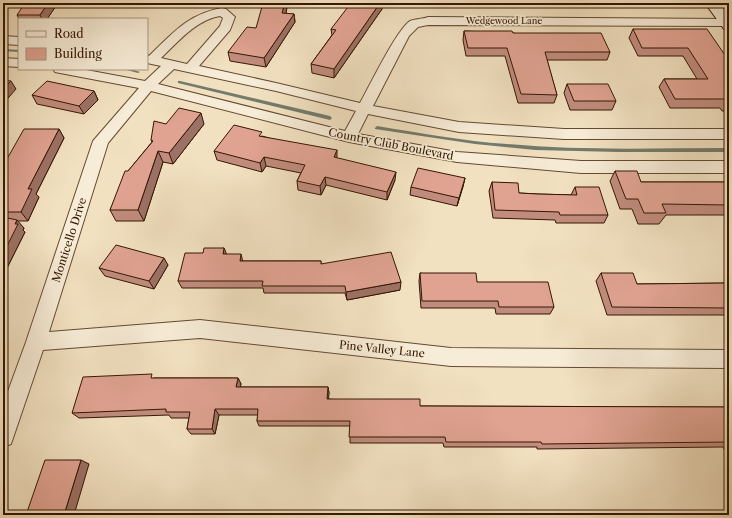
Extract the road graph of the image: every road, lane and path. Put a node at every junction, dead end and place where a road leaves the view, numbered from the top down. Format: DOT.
graph roads {
  1 [pos="712,3"];
  2 [pos="727,24"];
  3 [pos="3,40"];
  4 [pos="18,40"];
  5 [pos="150,60"];
  6 [pos="3,62"];
  7 [pos="18,64"];
  8 [pos="170,65"];
  9 [pos="189,69"];
  10 [pos="65,70"];
  11 [pos="148,86"];
  12 [pos="364,109"];
  13 [pos="729,134"];
  14 [pos="349,137"];
  15 [pos="729,167"];
  16 [pos="36,342"];
  17 [pos="729,359"];
  18 [pos="3,436"];
  1 -- 2 [label="street"];
  2 -- 12 [label="street, Wedgewood Lane"];
  3 -- 4 [label="street"];
  5 -- 8 [label="street"];
  5 -- 9 [label="street"];
  6 -- 7 [label="street"];
  8 -- 9 [label="street"];
  8 -- 11 [label="street, Monticello Drive"];
  9 -- 12 [label="street"];
  10 -- 11 [label="street, Country Club Boulevard"];
  11 -- 14 [label="street, Country Club Boulevard"];
  11 -- 16 [label="street, Monticello Drive"];
  12 -- 13 [label="street"];
  12 -- 14 [label="street, Wedgewood Lane"];
  14 -- 15 [label="street, Country Club Boulevard"];
  16 -- 17 [label="street, Pine Valley Lane"];
  16 -- 18 [label="street, Monticello Drive"];
}
